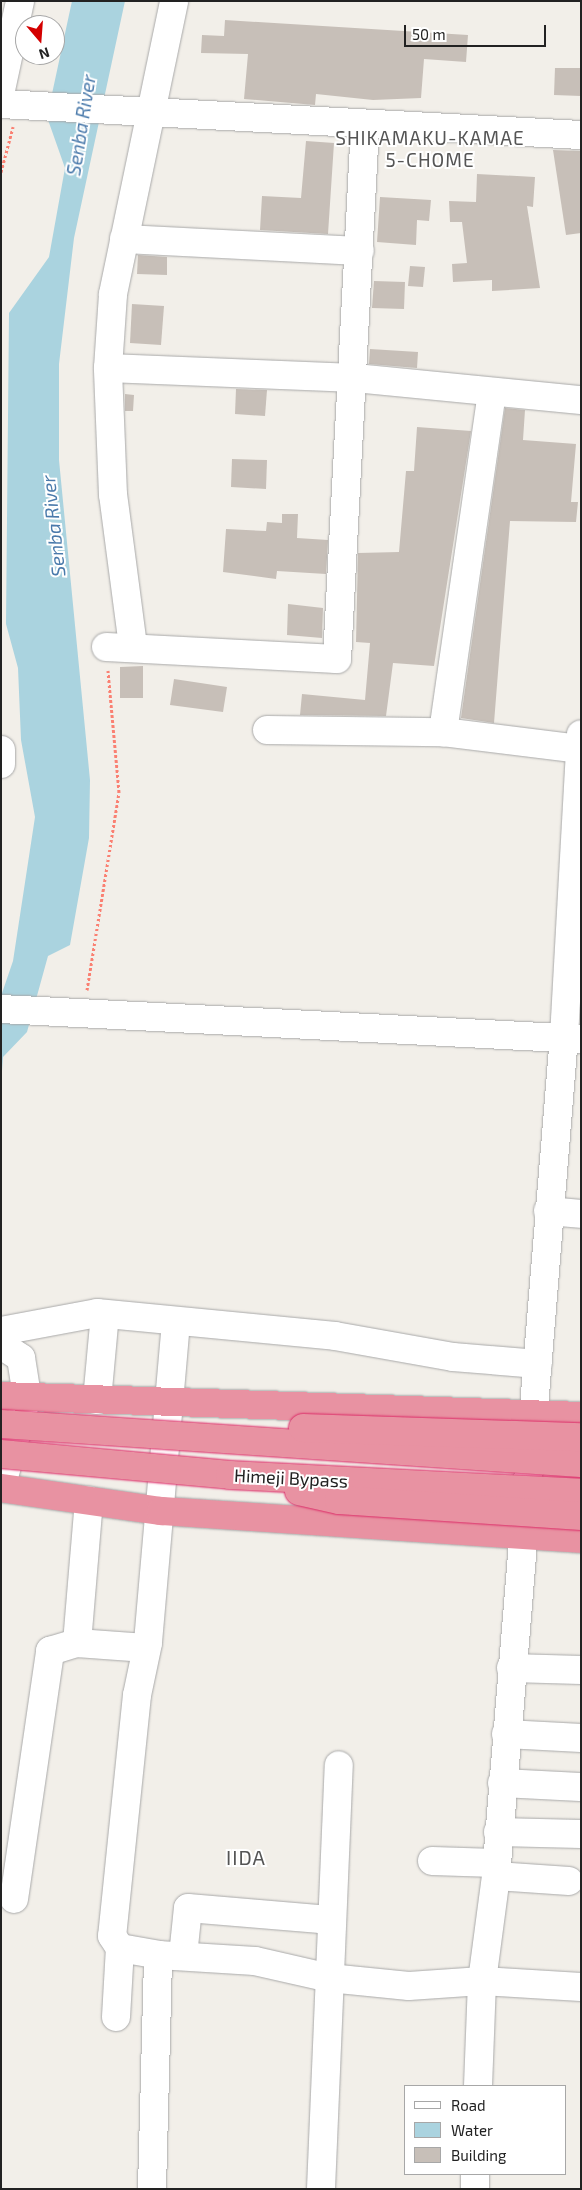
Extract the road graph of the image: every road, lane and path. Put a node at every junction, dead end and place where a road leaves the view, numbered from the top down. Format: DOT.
graph roads {
  1 [pos="20,1"];
  2 [pos="174,1"];
  3 [pos="7,100"];
  4 [pos="149,115"];
  5 [pos="365,126"];
  6 [pos="581,136"];
  7 [pos="1,172"];
  8 [pos="124,238"];
  9 [pos="360,251"];
  10 [pos="108,368"];
  11 [pos="354,378"];
  12 [pos="492,392"];
  13 [pos="581,400"];
  14 [pos="133,646"];
  15 [pos="106,647"];
  16 [pos="267,730"];
  17 [pos="443,732"];
  18 [pos="580,742"];
  19 [pos="1,750"];
  20 [pos="1,764"];
  21 [pos="579,867"];
  22 [pos="1,1009"];
  23 [pos="82,1013"];
  24 [pos="573,1038"];
  25 [pos="548,1211"];
  26 [pos="581,1214"];
  27 [pos="105,1314"];
  28 [pos="176,1322"];
  29 [pos="1,1331"];
  30 [pos="1,1345"];
  31 [pos="538,1364"];
  32 [pos="14,1396"];
  33 [pos="97,1400"];
  34 [pos="171,1402"];
  35 [pos="533,1415"];
  36 [pos="581,1416"];
  37 [pos="1,1424"];
  38 [pos="37,1427"];
  39 [pos="581,1437"];
  40 [pos="1,1454"];
  41 [pos="581,1463"];
  42 [pos="230,1474"];
  43 [pos="1,1488"];
  44 [pos="581,1493"];
  45 [pos="88,1501"];
  46 [pos="161,1511"];
  47 [pos="581,1516"];
  48 [pos="522,1537"];
  49 [pos="581,1539"];
  50 [pos="77,1643"];
  51 [pos="146,1648"];
  52 [pos="511,1668"];
  53 [pos="581,1670"];
  54 [pos="506,1734"];
  55 [pos="581,1738"];
  56 [pos="339,1765"];
  57 [pos="502,1783"];
  58 [pos="580,1787"];
  59 [pos="498,1832"];
  60 [pos="581,1834"];
  61 [pos="432,1861"];
  62 [pos="496,1870"];
  63 [pos="570,1881"];
  64 [pos="14,1899"];
  65 [pos="318,1919"];
  66 [pos="120,1948"];
  67 [pos="170,1956"];
  68 [pos="329,1978"];
  69 [pos="482,1981"];
  70 [pos="581,1987"];
  71 [pos="116,2018"];
  72 [pos="478,2085"];
  73 [pos="476,2175"];
  74 [pos="152,2189"];
  75 [pos="321,2189"];
  76 [pos="475,2189"];
  1 -- 3 [label="street"];
  2 -- 4 [label="street"];
  3 -- 4 [label="street"];
  3 -- 7 [label="path"];
  4 -- 5 [label="street"];
  4 -- 8 [label="street"];
  5 -- 6 [label="street"];
  5 -- 9 [label="street"];
  8 -- 9 [label="street"];
  8 -- 10 [label="street"];
  9 -- 11 [label="street"];
  10 -- 11 [label="street"];
  10 -- 14 [label="street"];
  11 -- 12 [label="street"];
  11 -- 14 [label="street"];
  12 -- 13 [label="street"];
  12 -- 17 [label="street"];
  14 -- 15 [label="street"];
  15 -- 23 [label="path"];
  16 -- 17 [label="street"];
  17 -- 18 [label="street"];
  18 -- 21 [label="street"];
  19 -- 20 [label="street"];
  21 -- 24 [label="street"];
  22 -- 23 [label="street"];
  23 -- 24 [label="street"];
  24 -- 25 [label="street"];
  25 -- 26 [label="street"];
  25 -- 31 [label="street"];
  27 -- 28 [label="street"];
  27 -- 29 [label="street"];
  27 -- 33 [label="street"];
  28 -- 31 [label="street"];
  28 -- 34 [label="street"];
  30 -- 32 [label="street"];
  31 -- 35 [label="street"];
  32 -- 33 [label="highway"];
  32 -- 43 [label="street"];
  33 -- 34 [label="highway"];
  34 -- 35 [label="highway"];
  34 -- 46 [label="street"];
  35 -- 36 [label="highway"];
  35 -- 48 [label="street"];
  37 -- 38 [label="highway, Himeji Bypass, bridge"];
  38 -- 39 [label="highway, bridge"];
  38 -- 41 [label="highway, Himeji Bypass, bridge"];
  40 -- 42 [label="highway, Himeji Bypass, bridge"];
  42 -- 44 [label="highway, Himeji Bypass, bridge"];
  42 -- 47 [label="highway, bridge"];
  43 -- 45 [label="highway"];
  45 -- 46 [label="highway"];
  45 -- 50 [label="street"];
  46 -- 48 [label="highway"];
  46 -- 51 [label="street"];
  48 -- 49 [label="highway"];
  48 -- 52 [label="street"];
  50 -- 51 [label="street"];
  50 -- 64 [label="street"];
  51 -- 66 [label="street"];
  52 -- 53 [label="street"];
  52 -- 54 [label="street"];
  54 -- 55 [label="street"];
  54 -- 57 [label="street"];
  56 -- 68 [label="street"];
  57 -- 58 [label="street"];
  57 -- 59 [label="street"];
  59 -- 60 [label="street"];
  59 -- 62 [label="street"];
  61 -- 62 [label="street"];
  62 -- 63 [label="street"];
  62 -- 69 [label="street"];
  65 -- 67 [label="street"];
  66 -- 67 [label="street"];
  66 -- 71 [label="street"];
  67 -- 68 [label="street"];
  67 -- 74 [label="street"];
  68 -- 69 [label="street"];
  68 -- 75 [label="street"];
  69 -- 70 [label="street"];
  69 -- 72 [label="street"];
  73 -- 76 [label="street"];
}
